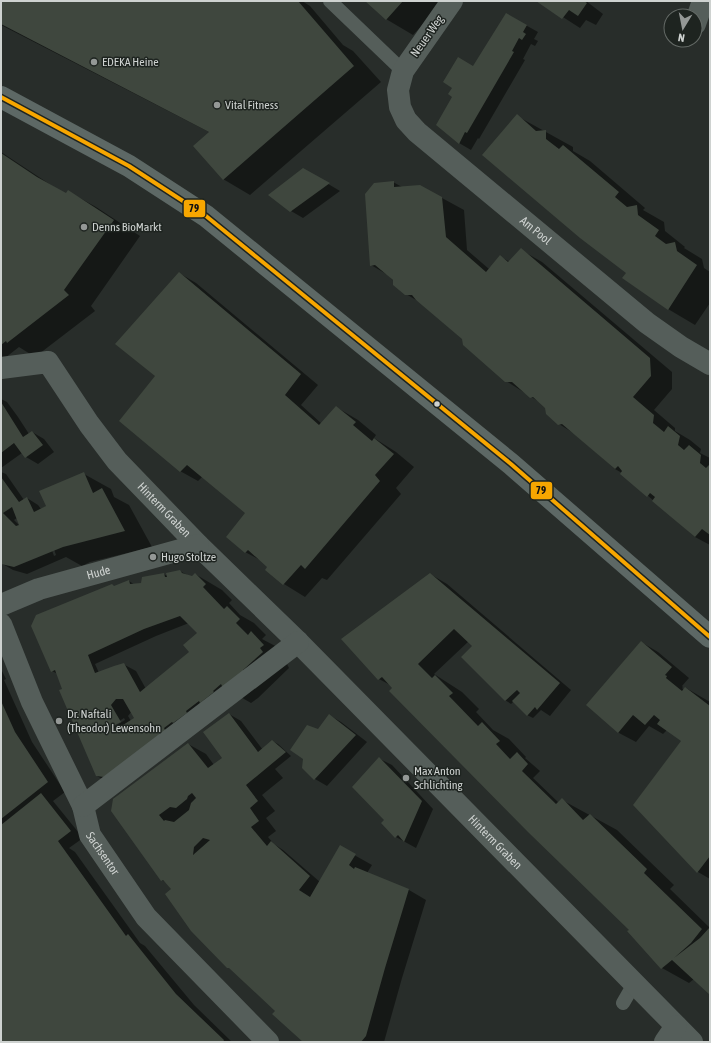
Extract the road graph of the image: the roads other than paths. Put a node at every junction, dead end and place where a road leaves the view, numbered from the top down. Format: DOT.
graph roads {
  1 [pos="330,1"];
  2 [pos="452,1"];
  3 [pos="403,71"];
  4 [pos="1,97"];
  5 [pos="710,364"];
  6 [pos="1,368"];
  7 [pos="198,545"];
  8 [pos="1,605"];
  9 [pos="1,624"];
  10 [pos="710,637"];
  11 [pos="298,642"];
  12 [pos="83,806"];
  13 [pos="671,1034"];
  14 [pos="268,1042"];
  15 [pos="692,1042"];
  1 -- 3 [label="lane"];
  2 -- 3 [label="street, Neuer Weg"];
  3 -- 5 [label="street, Am Pool"];
  4 -- 10 [label="main road"];
  6 -- 7 [label="street, Hinterm Graben"];
  7 -- 8 [label="street, Hude"];
  7 -- 11 [label="street, Hinterm Graben"];
  9 -- 12 [label="street, Sachsentor"];
  11 -- 12 [label="street"];
  11 -- 13 [label="street, Hinterm Graben"];
  12 -- 14 [label="street, Sachsentor"];
  13 -- 15 [label="street, Hinterm Graben"];
}
